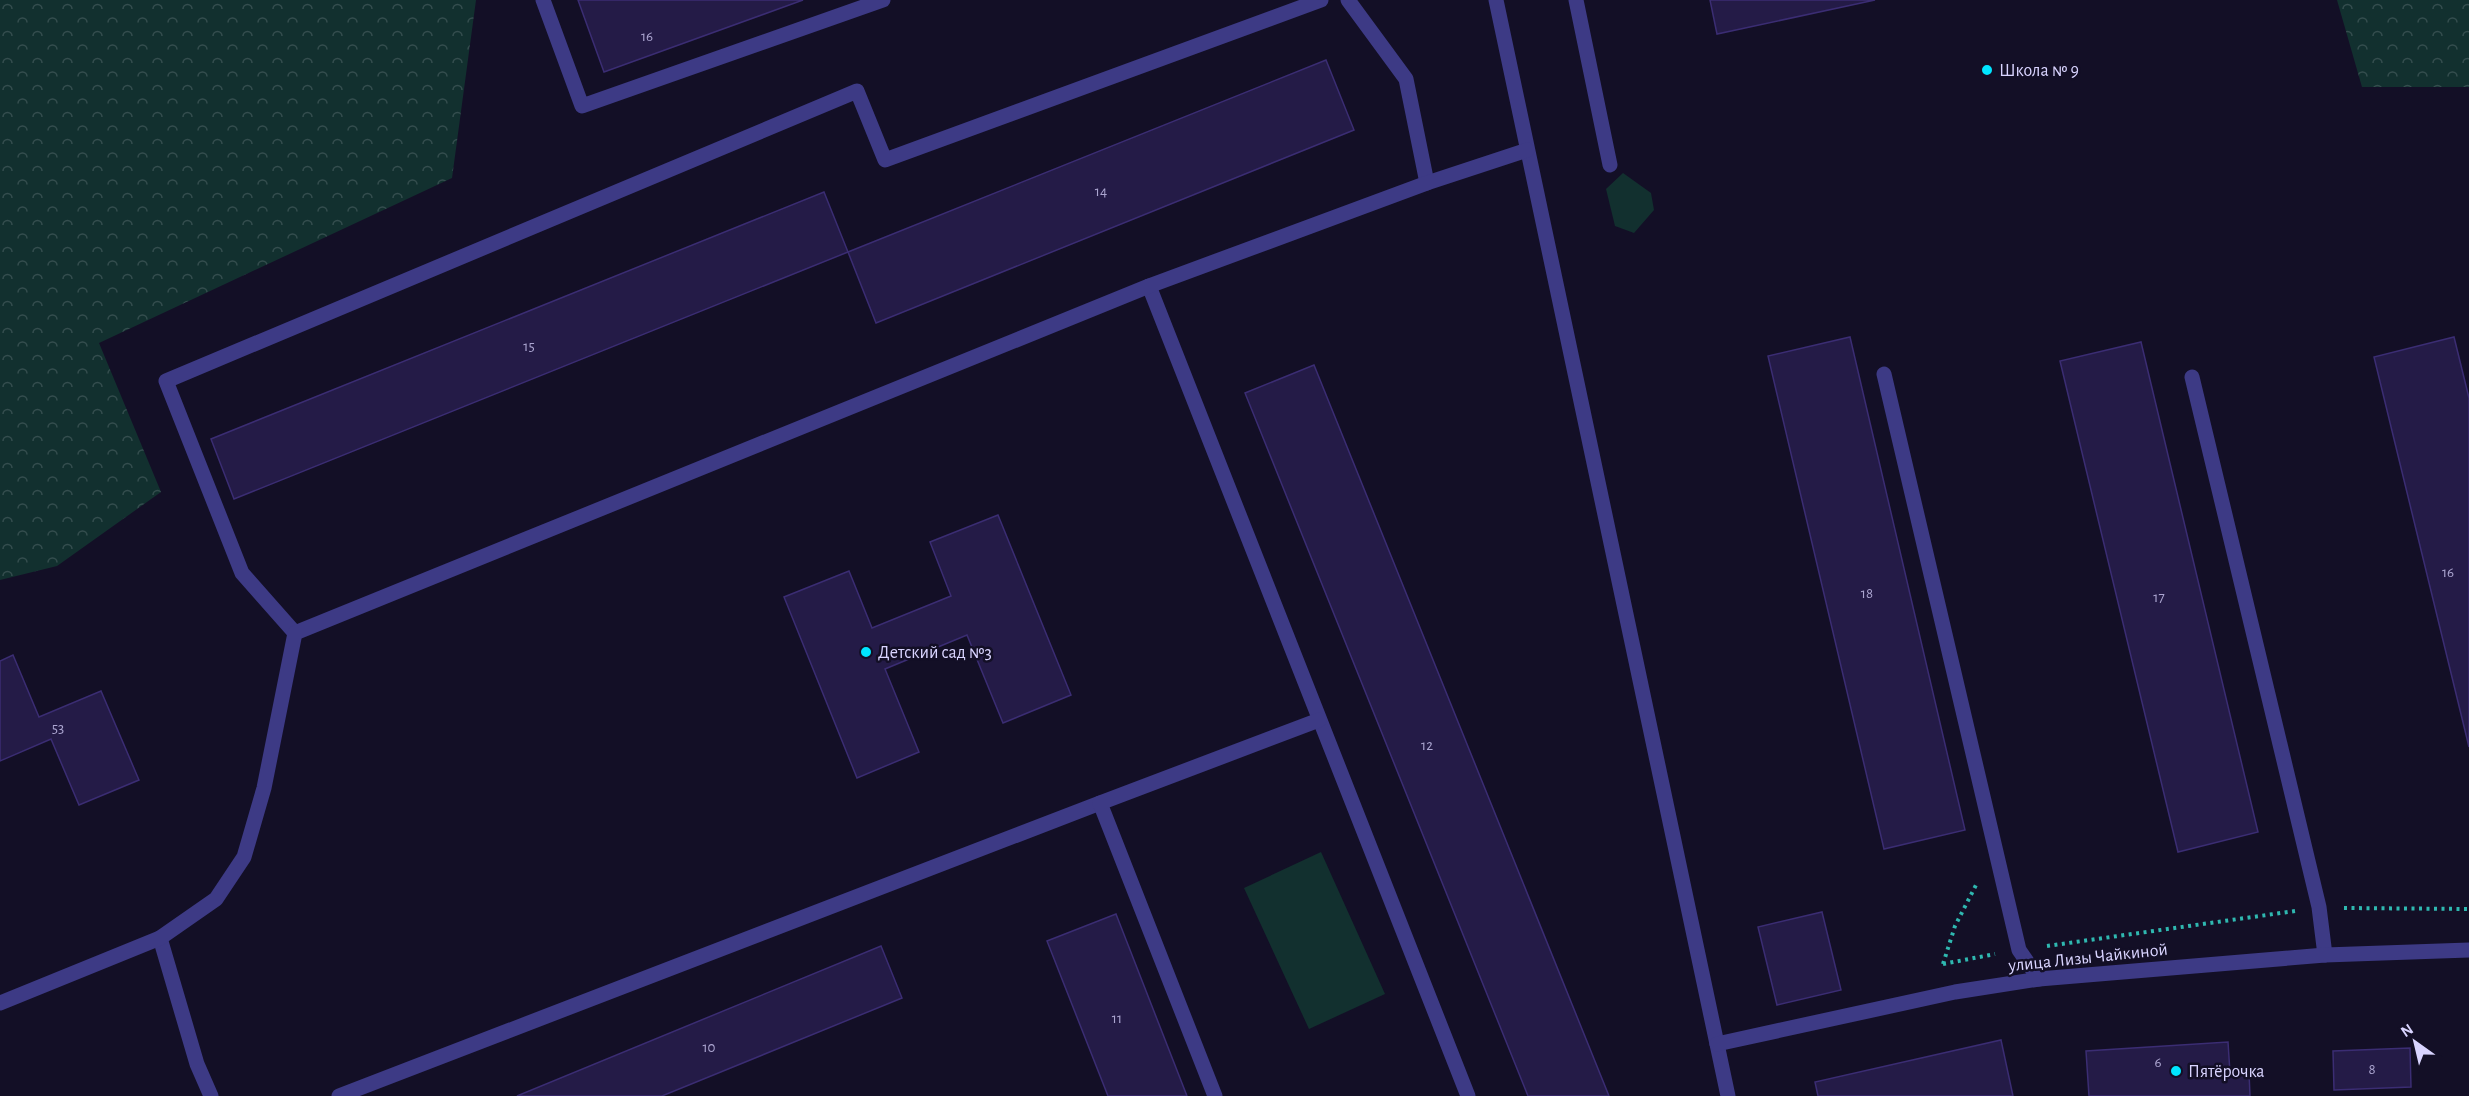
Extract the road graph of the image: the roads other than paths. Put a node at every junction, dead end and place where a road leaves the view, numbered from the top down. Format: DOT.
graph roads {
  1 [pos="543,0"];
  2 [pos="882,0"];
  3 [pos="1321,0"];
  4 [pos="1348,0"];
  5 [pos="1496,0"];
  6 [pos="1576,0"];
  7 [pos="1527,150"];
  8 [pos="1610,165"];
  9 [pos="1427,183"];
  10 [pos="1149,286"];
  11 [pos="1884,374"];
  12 [pos="2192,377"];
  13 [pos="295,633"];
  14 [pos="1319,720"];
  15 [pos="1100,803"];
  16 [pos="160,938"];
  17 [pos="2469,950"];
  18 [pos="2325,955"];
  19 [pos="2039,980"];
  20 [pos="0,1002"];
  21 [pos="1717,1044"];
  22 [pos="211,1096"];
  23 [pos="339,1096"];
  24 [pos="1215,1096"];
  25 [pos="1468,1096"];
  26 [pos="1728,1096"];
  1 -- 2 [label="street"];
  3 -- 13 [label="street"];
  4 -- 9 [label="street"];
  5 -- 7 [label="street"];
  6 -- 8 [label="street"];
  7 -- 9 [label="street"];
  7 -- 21 [label="street"];
  9 -- 10 [label="street"];
  10 -- 13 [label="street"];
  10 -- 14 [label="street"];
  11 -- 19 [label="street"];
  12 -- 18 [label="street"];
  13 -- 16 [label="street"];
  14 -- 15 [label="street"];
  14 -- 25 [label="street"];
  15 -- 23 [label="street"];
  15 -- 24 [label="street"];
  16 -- 20 [label="street"];
  16 -- 22 [label="street"];
  17 -- 18 [label="street, улица Лизы Чайкиной"];
  18 -- 19 [label="street, улица Лизы Чайкиной"];
  19 -- 21 [label="street, улица Лизы Чайкиной"];
  21 -- 26 [label="street"];
}
